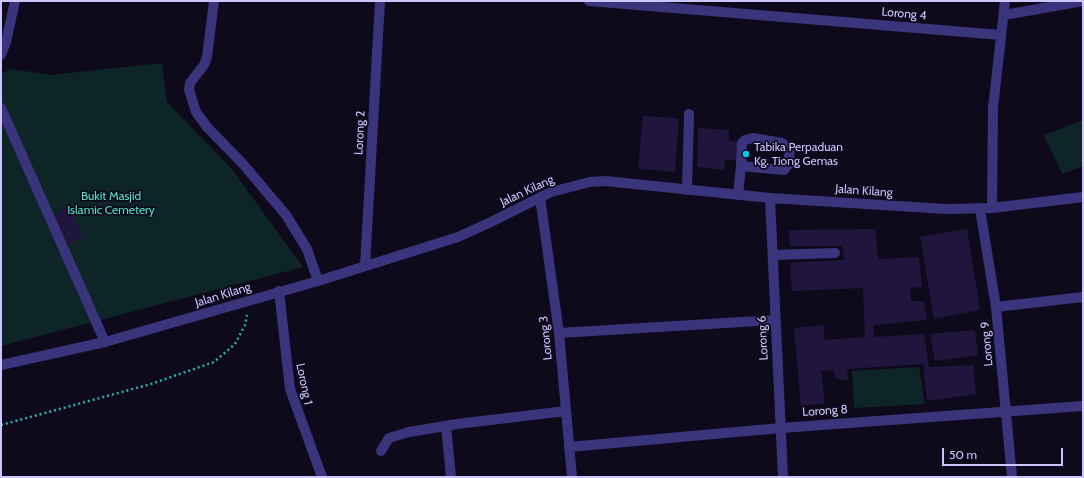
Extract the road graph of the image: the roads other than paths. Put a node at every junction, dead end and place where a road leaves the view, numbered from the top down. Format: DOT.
graph roads {
  1 [pos="16,1"];
  2 [pos="214,1"];
  3 [pos="380,1"];
  4 [pos="589,1"];
  5 [pos="1005,1"];
  6 [pos="1083,1"];
  7 [pos="1004,15"];
  8 [pos="1001,35"];
  9 [pos="1,55"];
  10 [pos="1,108"];
  11 [pos="689,114"];
  12 [pos="740,166"];
  13 [pos="687,190"];
  14 [pos="738,195"];
  15 [pos="540,197"];
  16 [pos="1083,197"];
  17 [pos="770,198"];
  18 [pos="992,208"];
  19 [pos="980,209"];
  20 [pos="836,253"];
  21 [pos="773,255"];
  22 [pos="365,266"];
  23 [pos="318,281"];
  24 [pos="279,291"];
  25 [pos="1083,297"];
  26 [pos="996,306"];
  27 [pos="776,320"];
  28 [pos="560,333"];
  29 [pos="105,342"];
  30 [pos="1,365"];
  31 [pos="1083,406"];
  32 [pos="566,411"];
  33 [pos="1006,411"];
  34 [pos="446,426"];
  35 [pos="781,428"];
  36 [pos="569,447"];
  37 [pos="381,451"];
  38 [pos="322,477"];
  39 [pos="451,477"];
  40 [pos="572,477"];
  41 [pos="783,477"];
  42 [pos="1012,477"];
  1 -- 9 [label="street"];
  2 -- 23 [label="street"];
  3 -- 22 [label="street, Lorong 2"];
  4 -- 8 [label="street, Lorong 4"];
  5 -- 7 [label="street"];
  6 -- 7 [label="street"];
  7 -- 8 [label="street"];
  8 -- 18 [label="street"];
  10 -- 29 [label="street"];
  11 -- 13 [label="street"];
  12 -- 12 [label="street"];
  12 -- 14 [label="street"];
  13 -- 14 [label="street, Jalan Kilang"];
  13 -- 15 [label="street, Jalan Kilang"];
  14 -- 17 [label="street, Jalan Kilang"];
  15 -- 22 [label="street, Jalan Kilang"];
  15 -- 28 [label="street, Lorong 3"];
  16 -- 18 [label="street, Jalan Kilang"];
  17 -- 19 [label="street, Jalan Kilang"];
  17 -- 21 [label="street, Lorong 6"];
  18 -- 19 [label="street, Jalan Kilang"];
  19 -- 26 [label="street, Lorong 9"];
  20 -- 21 [label="street"];
  21 -- 27 [label="street, Lorong 6"];
  22 -- 23 [label="street, Jalan Kilang"];
  23 -- 24 [label="street, Jalan Kilang"];
  24 -- 29 [label="street, Jalan Kilang"];
  24 -- 38 [label="street, Lorong 1"];
  25 -- 26 [label="street"];
  26 -- 33 [label="street, Lorong 9"];
  27 -- 28 [label="street"];
  27 -- 35 [label="street, Lorong 6"];
  28 -- 32 [label="street, Lorong 3"];
  29 -- 30 [label="street, Jalan Kilang"];
  31 -- 33 [label="street, Lorong 8"];
  32 -- 34 [label="street"];
  32 -- 36 [label="street, Lorong 3"];
  33 -- 35 [label="street, Lorong 8"];
  33 -- 42 [label="street, Lorong 9"];
  34 -- 37 [label="street"];
  34 -- 39 [label="street"];
  35 -- 36 [label="street, Lorong 8"];
  35 -- 41 [label="street, Lorong 6"];
  36 -- 40 [label="street, Lorong 3"];
}
